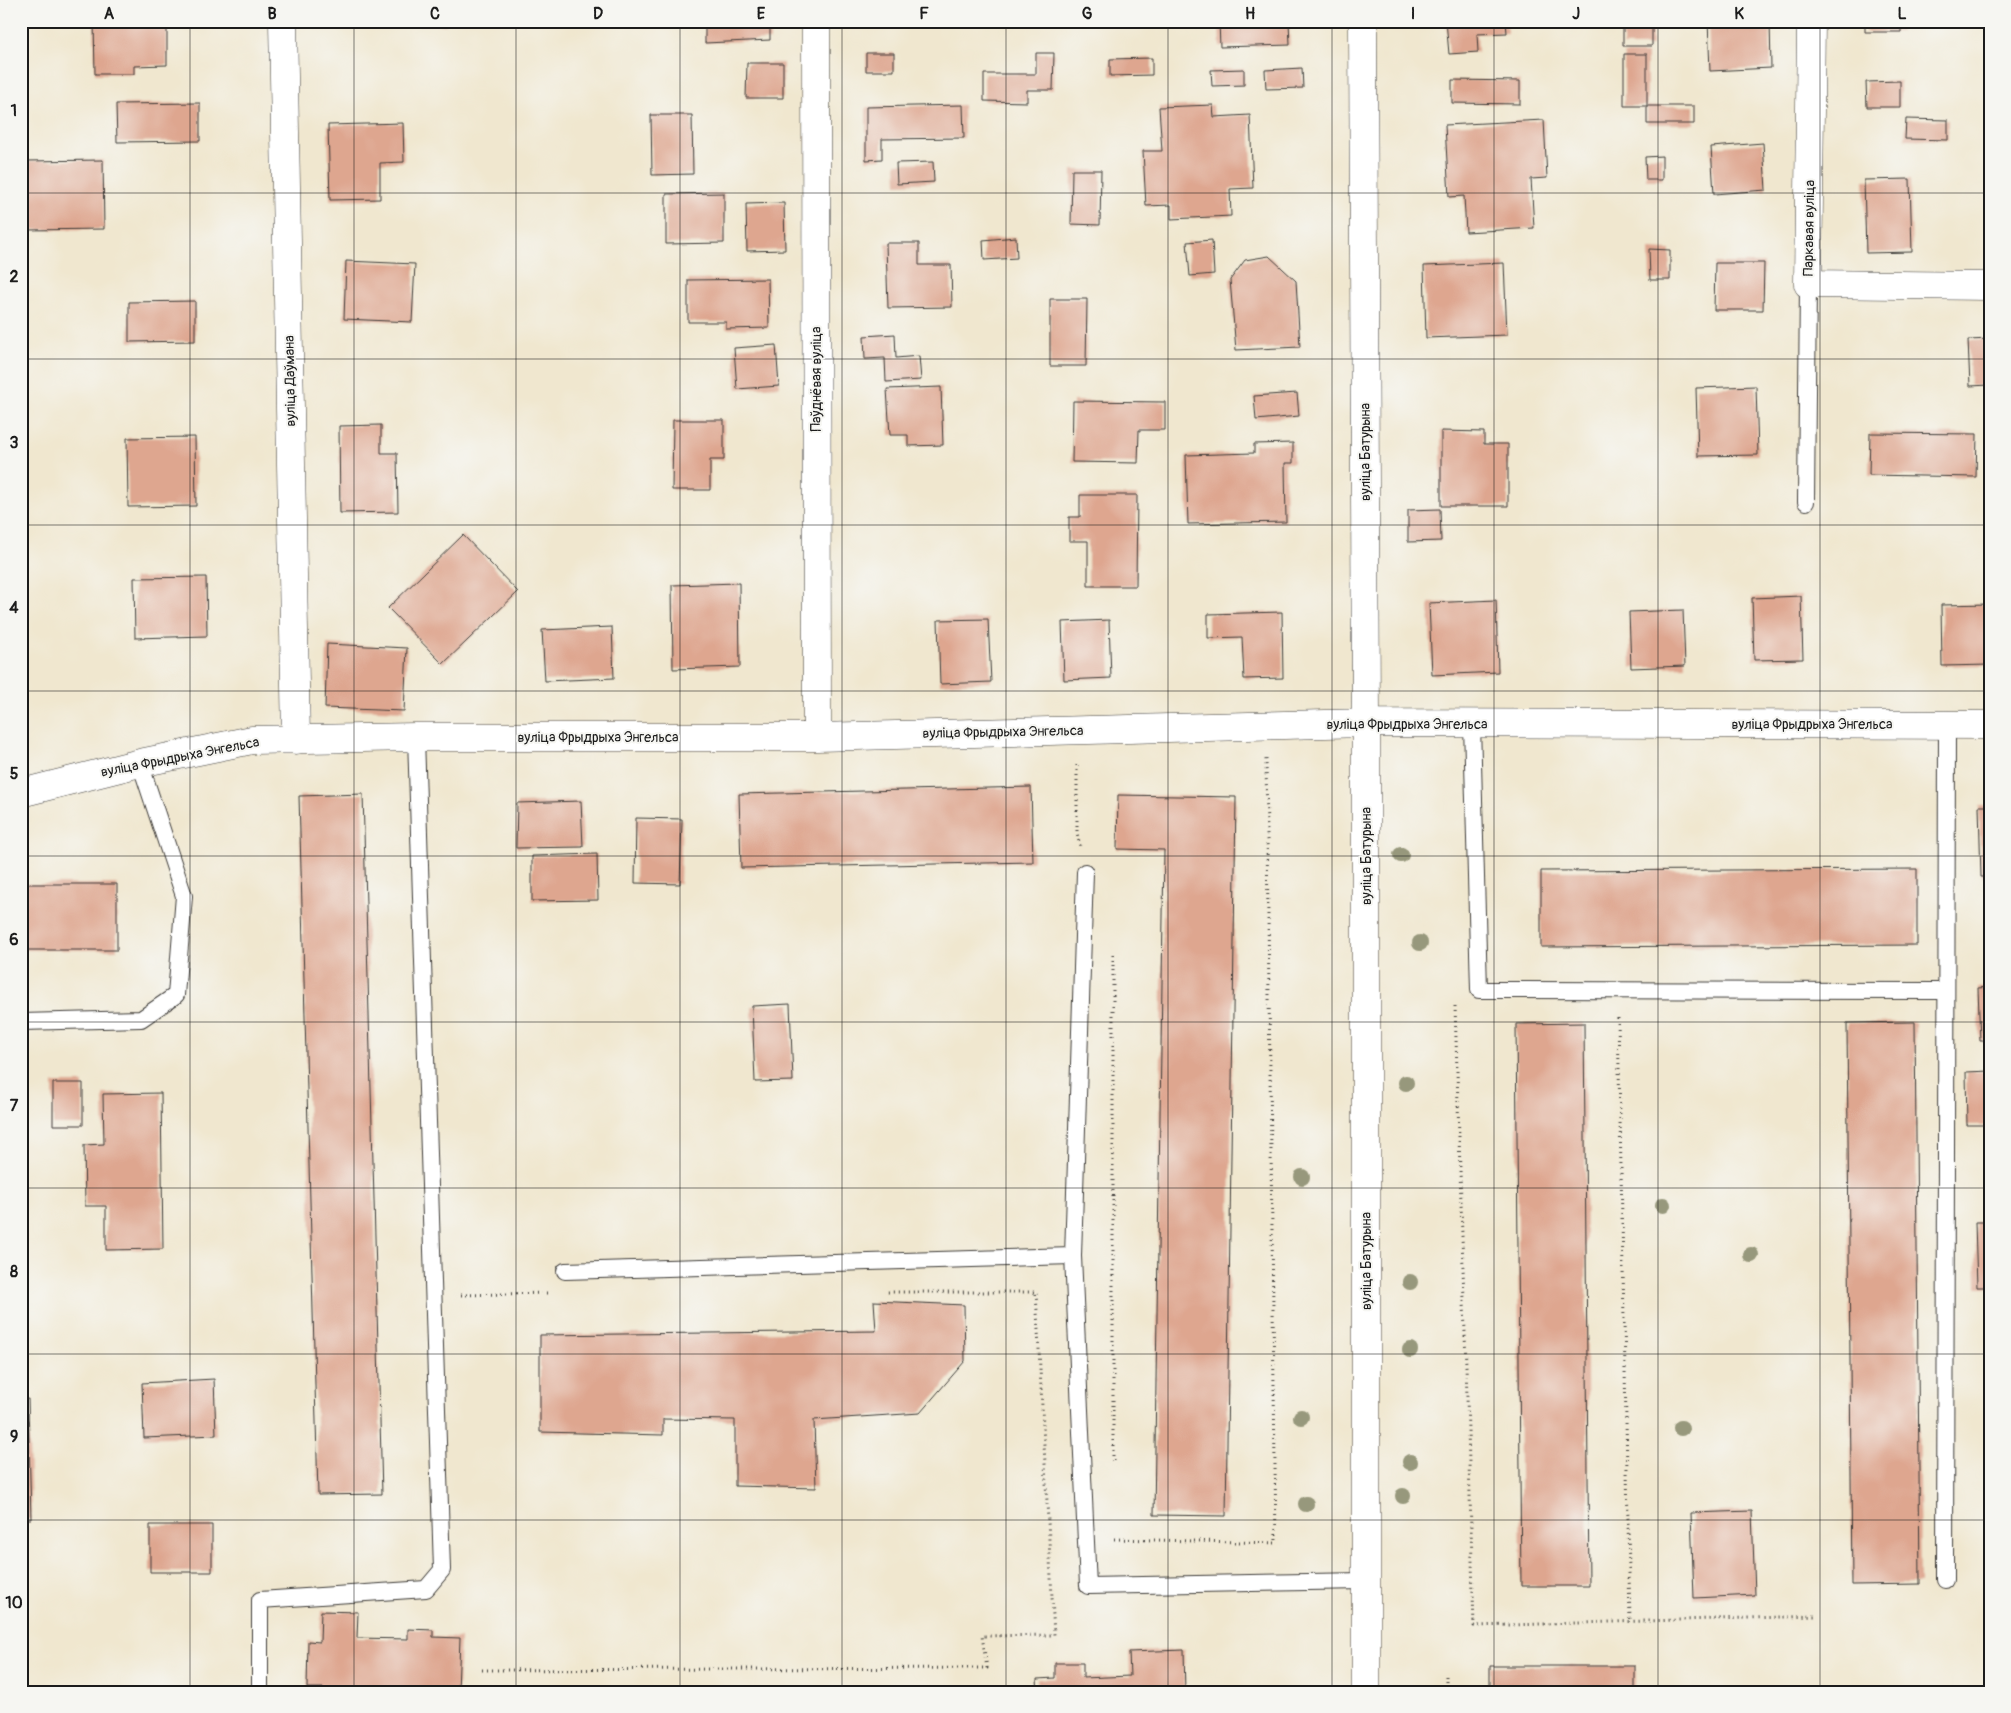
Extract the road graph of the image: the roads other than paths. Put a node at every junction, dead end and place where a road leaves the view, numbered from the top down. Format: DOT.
graph roads {
  1 [pos="283,21"];
  2 [pos="816,21"];
  3 [pos="1363,21"];
  4 [pos="1811,21"];
  5 [pos="1808,284"];
  6 [pos="1990,286"];
  7 [pos="1806,502"];
  8 [pos="1366,723"];
  9 [pos="1472,724"];
  10 [pos="1990,724"];
  11 [pos="1947,725"];
  12 [pos="416,737"];
  13 [pos="817,737"];
  14 [pos="296,740"];
  15 [pos="140,763"];
  16 [pos="21,793"];
  17 [pos="1085,872"];
  18 [pos="1946,991"];
  19 [pos="21,1022"];
  20 [pos="1073,1256"];
  21 [pos="565,1271"];
  22 [pos="1945,1580"];
  23 [pos="1365,1581"];
  24 [pos="260,1692"];
  25 [pos="1366,1692"];
  1 -- 14 [label="street, вуліца Даўмана"];
  2 -- 13 [label="street, Паўднёвая вуліца"];
  3 -- 8 [label="street, вуліца Батурына"];
  4 -- 5 [label="street, Паркавая вуліца"];
  5 -- 6 [label="street, Паркавая вуліца"];
  5 -- 7 [label="lane"];
  8 -- 9 [label="street, вуліца Фрыдрыха Энгельса"];
  8 -- 13 [label="street, вуліца Фрыдрыха Энгельса"];
  8 -- 23 [label="street, вуліца Батурына"];
  9 -- 11 [label="street, вуліца Фрыдрыха Энгельса"];
  9 -- 18 [label="lane"];
  10 -- 11 [label="street, вуліца Фрыдрыха Энгельса"];
  11 -- 18 [label="lane"];
  12 -- 13 [label="street, вуліца Фрыдрыха Энгельса"];
  12 -- 14 [label="street, вуліца Фрыдрыха Энгельса"];
  12 -- 24 [label="lane"];
  14 -- 15 [label="street, вуліца Фрыдрыха Энгельса"];
  15 -- 16 [label="street, вуліца Фрыдрыха Энгельса"];
  15 -- 19 [label="lane"];
  17 -- 20 [label="lane"];
  18 -- 22 [label="lane"];
  20 -- 21 [label="lane"];
  20 -- 23 [label="lane"];
  23 -- 25 [label="street, вуліца Батурына"];
}
